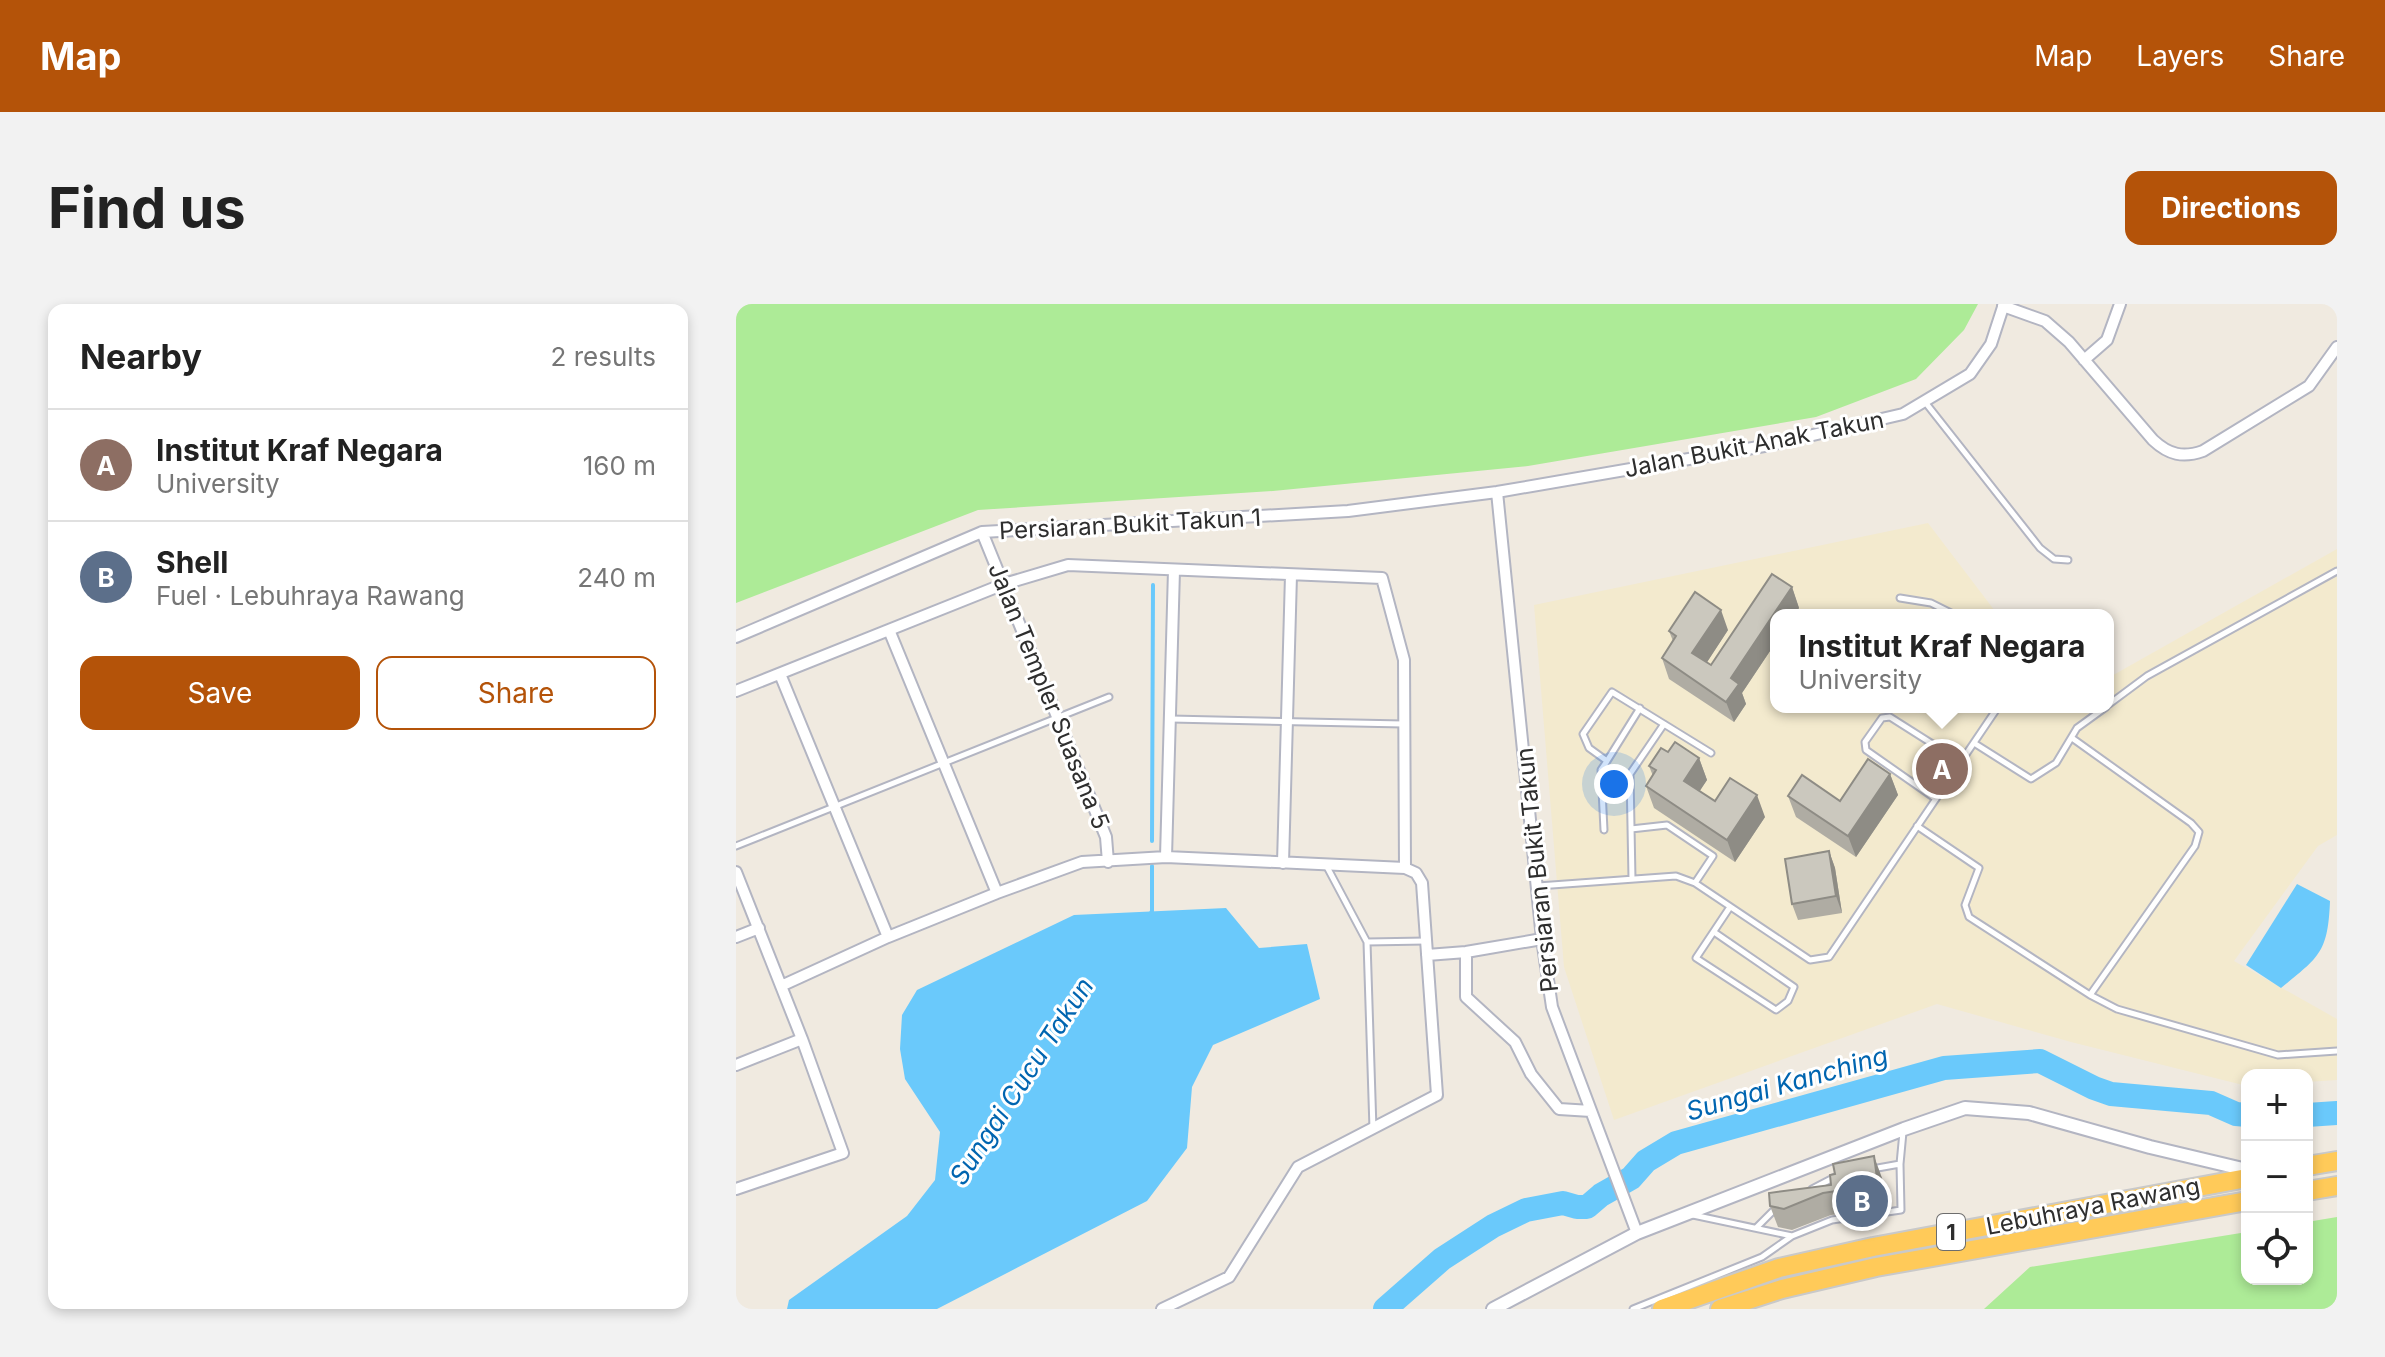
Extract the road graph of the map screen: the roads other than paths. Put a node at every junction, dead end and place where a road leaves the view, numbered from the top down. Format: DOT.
graph roads {
  1 [pos="2120,304"];
  2 [pos="2004,305"];
  3 [pos="2337,347"];
  4 [pos="2084,360"];
  5 [pos="1925,402"];
  6 [pos="1497,492"];
  7 [pos="982,532"];
  8 [pos="2068,560"];
  9 [pos="1174,570"];
  10 [pos="2337,571"];
  11 [pos="1291,575"];
  12 [pos="1004,584"];
  13 [pos="1900,598"];
  14 [pos="1943,609"];
  15 [pos="889,630"];
  16 [pos="736,637"];
  17 [pos="780,674"];
  18 [pos="736,691"];
  19 [pos="1109,697"];
  20 [pos="2114,701"];
  21 [pos="1640,708"];
  22 [pos="1994,713"];
  23 [pos="2097,713"];
  24 [pos="1057,718"];
  25 [pos="1170,719"];
  26 [pos="1287,722"];
  27 [pos="1403,724"];
  28 [pos="1664,724"];
  29 [pos="2072,738"];
  30 [pos="1974,743"];
  31 [pos="1711,753"];
  32 [pos="1607,761"];
  33 [pos="1961,762"];
  34 [pos="943,763"];
  35 [pos="1936,799"];
  36 [pos="835,806"];
  37 [pos="1917,826"];
  38 [pos="1631,829"];
  39 [pos="1604,830"];
  40 [pos="736,846"];
  41 [pos="1166,857"];
  42 [pos="1108,862"];
  43 [pos="1283,863"];
  44 [pos="1326,864"];
  45 [pos="1405,868"];
  46 [pos="736,872"];
  47 [pos="1632,879"];
  48 [pos="1695,883"];
  49 [pos="1538,886"];
  50 [pos="997,893"];
  51 [pos="1730,907"];
  52 [pos="759,928"];
  53 [pos="1714,932"];
  54 [pos="736,937"];
  55 [pos="888,937"];
  56 [pos="1542,939"];
  57 [pos="1426,941"];
  58 [pos="1367,942"];
  59 [pos="1466,952"];
  60 [pos="1427,955"];
  61 [pos="781,986"];
  62 [pos="2090,995"];
  63 [pos="802,1039"];
  64 [pos="2337,1051"];
  65 [pos="736,1065"];
  66 [pos="1591,1111"];
  67 [pos="1373,1129"];
  68 [pos="1904,1129"];
  69 [pos="2337,1161"];
  70 [pos="1900,1164"];
  71 [pos="2313,1165"];
  72 [pos="2241,1169"];
  73 [pos="1861,1171"];
  74 [pos="1848,1174"];
  75 [pos="2241,1179"];
  76 [pos="2337,1186"];
  77 [pos="736,1189"];
  78 [pos="2313,1190"];
  79 [pos="1801,1194"];
  80 [pos="2241,1202"];
  81 [pos="1783,1204"];
  82 [pos="1688,1214"];
  83 [pos="1756,1228"];
  84 [pos="1637,1233"];
  85 [pos="1792,1236"];
  86 [pos="1162,1309"];
  87 [pos="1493,1309"];
  88 [pos="1633,1309"];
  89 [pos="1662,1309"];
  90 [pos="1720,1309"];
  1 -- 4 [label="street"];
  2 -- 4 [label="street"];
  2 -- 5 [label="street, Jalan Bukit Anak Takun"];
  3 -- 4 [label="street"];
  5 -- 6 [label="street, Jalan Bukit Anak Takun"];
  5 -- 8 [label="lane"];
  6 -- 7 [label="street, Persiaran Bukit Takun 1"];
  6 -- 49 [label="street, Persiaran Bukit Takun"];
  7 -- 12 [label="street, Jalan Templer Suasana 5"];
  7 -- 16 [label="street, Persiaran Bukit Takun 1"];
  9 -- 11 [label="street"];
  9 -- 12 [label="street"];
  9 -- 25 [label="street"];
  10 -- 20 [label="lane"];
  11 -- 26 [label="street"];
  11 -- 27 [label="street"];
  12 -- 15 [label="street"];
  12 -- 24 [label="street, Jalan Templer Suasana 5"];
  13 -- 14 [label="lane"];
  15 -- 17 [label="street"];
  15 -- 34 [label="street"];
  17 -- 18 [label="street"];
  17 -- 36 [label="street"];
  19 -- 24 [label="lane"];
  21 -- 28 [label="lane"];
  21 -- 32 [label="lane"];
  21 -- 32 [label="lane"];
  22 -- 30 [label="lane"];
  23 -- 29 [label="lane"];
  24 -- 34 [label="lane"];
  24 -- 42 [label="street, Jalan Templer Suasana 5"];
  25 -- 26 [label="lane"];
  25 -- 41 [label="street"];
  26 -- 27 [label="lane"];
  26 -- 43 [label="street"];
  27 -- 45 [label="street"];
  28 -- 31 [label="lane"];
  28 -- 38 [label="lane"];
  29 -- 30 [label="lane"];
  29 -- 62 [label="lane"];
  30 -- 33 [label="lane"];
  32 -- 39 [label="lane"];
  33 -- 35 [label="lane"];
  33 -- 35 [label="lane"];
  34 -- 36 [label="lane"];
  34 -- 50 [label="street"];
  35 -- 37 [label="lane"];
  36 -- 40 [label="lane"];
  36 -- 55 [label="street"];
  37 -- 51 [label="lane"];
  37 -- 62 [label="lane"];
  38 -- 47 [label="lane"];
  38 -- 48 [label="lane"];
  41 -- 42 [label="street"];
  41 -- 43 [label="street"];
  42 -- 50 [label="street"];
  43 -- 44 [label="street"];
  44 -- 45 [label="street"];
  44 -- 58 [label="lane"];
  45 -- 57 [label="street"];
  46 -- 52 [label="street"];
  47 -- 48 [label="lane"];
  47 -- 49 [label="lane"];
  48 -- 51 [label="lane"];
  49 -- 56 [label="street, Persiaran Bukit Takun"];
  50 -- 55 [label="street"];
  51 -- 53 [label="lane"];
  52 -- 54 [label="street"];
  52 -- 61 [label="street"];
  53 -- 53 [label="lane"];
  55 -- 61 [label="street"];
  56 -- 59 [label="street"];
  56 -- 66 [label="street, Persiaran Bukit Takun"];
  57 -- 58 [label="lane"];
  57 -- 60 [label="street"];
  58 -- 67 [label="lane"];
  59 -- 60 [label="street"];
  59 -- 66 [label="street"];
  60 -- 67 [label="street"];
  61 -- 63 [label="street"];
  62 -- 64 [label="lane"];
  63 -- 65 [label="street"];
  63 -- 77 [label="street"];
  66 -- 84 [label="street, Persiaran Bukit Takun"];
  67 -- 86 [label="street"];
  68 -- 70 [label="lane"];
  68 -- 72 [label="street"];
  68 -- 82 [label="street"];
  69 -- 71 [label="highway"];
  70 -- 73 [label="lane"];
  70 -- 85 [label="lane"];
  74 -- 79 [label="lane"];
  75 -- 89 [label="highway, Lebuhraya Rawang / 1"];
  76 -- 78 [label="highway"];
  80 -- 90 [label="highway, Lebuhraya Rawang / 1"];
  81 -- 83 [label="lane"];
  82 -- 83 [label="lane"];
  82 -- 84 [label="street"];
  83 -- 85 [label="lane"];
  84 -- 87 [label="street"];
  85 -- 88 [label="lane"];
}
